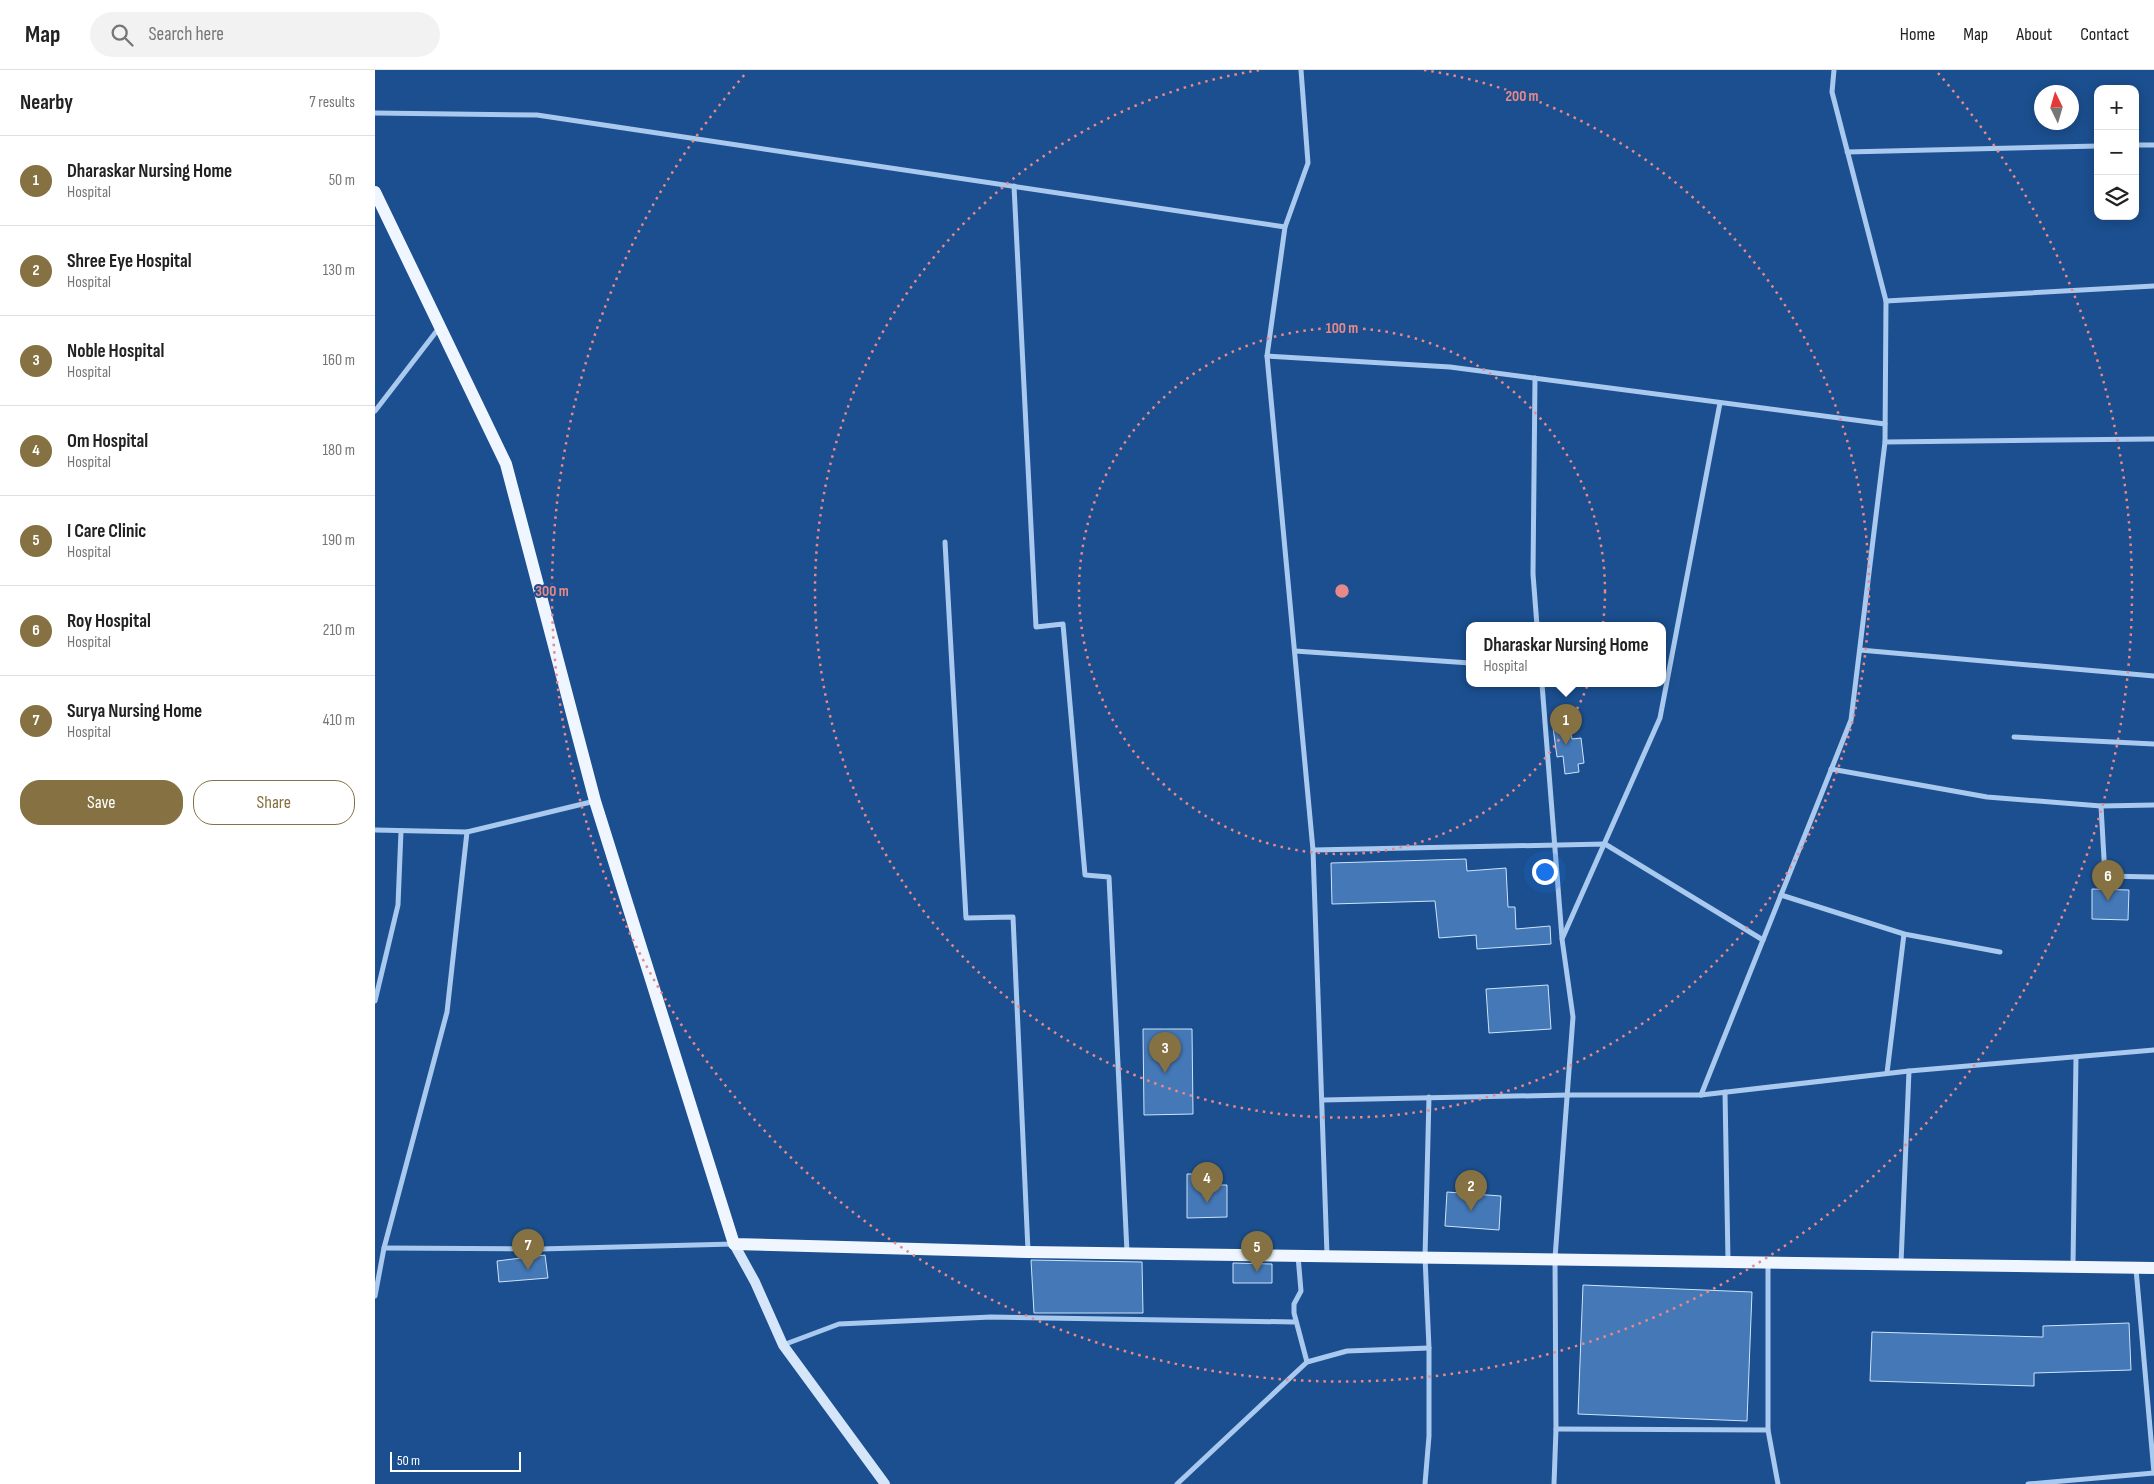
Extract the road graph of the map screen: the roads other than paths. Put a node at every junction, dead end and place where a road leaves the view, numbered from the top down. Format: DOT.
graph roads {
  1 [pos="1301,70"];
  2 [pos="1834,70"];
  3 [pos="375,113"];
  4 [pos="2139,145"];
  5 [pos="2154,145"];
  6 [pos="2094,146"];
  7 [pos="1847,152"];
  8 [pos="1014,186"];
  9 [pos="375,192"];
  10 [pos="1285,226"];
  11 [pos="2154,286"];
  12 [pos="1886,301"];
  13 [pos="439,327"];
  14 [pos="1267,356"];
  15 [pos="1535,378"];
  16 [pos="1720,403"];
  17 [pos="375,411"];
  18 [pos="1885,424"];
  19 [pos="2154,439"];
  20 [pos="1885,442"];
  21 [pos="945,542"];
  22 [pos="1537,622"];
  23 [pos="1860,650"];
  24 [pos="1295,651"];
  25 [pos="1466,663"];
  26 [pos="2154,676"];
  27 [pos="1666,686"];
  28 [pos="1542,687"];
  29 [pos="1666,687"];
  30 [pos="2014,737"];
  31 [pos="2154,744"];
  32 [pos="1831,769"];
  33 [pos="595,801"];
  34 [pos="2154,805"];
  35 [pos="2101,806"];
  36 [pos="375,830"];
  37 [pos="401,831"];
  38 [pos="467,832"];
  39 [pos="1555,844"];
  40 [pos="1605,844"];
  41 [pos="1313,850"];
  42 [pos="2154,877"];
  43 [pos="1781,895"];
  44 [pos="1905,934"];
  45 [pos="1562,939"];
  46 [pos="1763,940"];
  47 [pos="2000,952"];
  48 [pos="375,1001"];
  49 [pos="2154,1050"];
  50 [pos="2076,1057"];
  51 [pos="1909,1071"];
  52 [pos="1887,1073"];
  53 [pos="1725,1092"];
  54 [pos="1568,1095"];
  55 [pos="1701,1095"];
  56 [pos="1429,1097"];
  57 [pos="1323,1100"];
  58 [pos="735,1244"];
  59 [pos="384,1248"];
  60 [pos="1028,1252"];
  61 [pos="1127,1253"];
  62 [pos="1298,1255"];
  63 [pos="1327,1256"];
  64 [pos="1425,1257"];
  65 [pos="1555,1258"];
  66 [pos="1728,1261"];
  67 [pos="1768,1261"];
  68 [pos="1901,1263"];
  69 [pos="2073,1265"];
  70 [pos="2136,1267"];
  71 [pos="2154,1268"];
  72 [pos="375,1296"];
  73 [pos="1294,1322"];
  74 [pos="783,1345"];
  75 [pos="1429,1348"];
  76 [pos="1307,1362"];
  77 [pos="1556,1429"];
  78 [pos="1768,1430"];
  79 [pos="2154,1473"];
  80 [pos="885,1484"];
  81 [pos="1177,1484"];
  82 [pos="1425,1484"];
  83 [pos="1554,1484"];
  84 [pos="1778,1484"];
  85 [pos="2028,1484"];
  1 -- 10 [label="street"];
  2 -- 7 [label="street"];
  3 -- 8 [label="street"];
  4 -- 5 [label="street"];
  6 -- 7 [label="street"];
  7 -- 12 [label="street"];
  8 -- 10 [label="street"];
  8 -- 61 [label="street"];
  9 -- 13 [label="main road"];
  10 -- 14 [label="street"];
  11 -- 12 [label="street"];
  12 -- 18 [label="street"];
  13 -- 17 [label="street"];
  13 -- 33 [label="main road"];
  14 -- 15 [label="street"];
  14 -- 24 [label="street"];
  15 -- 16 [label="street"];
  15 -- 22 [label="street"];
  16 -- 18 [label="street"];
  16 -- 27 [label="street"];
  18 -- 20 [label="street"];
  19 -- 20 [label="street"];
  20 -- 23 [label="street"];
  21 -- 60 [label="street"];
  23 -- 26 [label="street"];
  23 -- 32 [label="street"];
  24 -- 25 [label="street"];
  24 -- 41 [label="street"];
  28 -- 39 [label="street"];
  29 -- 40 [label="street"];
  30 -- 31 [label="street"];
  32 -- 35 [label="street"];
  32 -- 43 [label="street"];
  33 -- 38 [label="street"];
  33 -- 58 [label="main road"];
  34 -- 35 [label="street"];
  35 -- 42 [label="street"];
  36 -- 37 [label="street"];
  37 -- 38 [label="street"];
  37 -- 48 [label="street"];
  38 -- 59 [label="street"];
  39 -- 40 [label="street"];
  39 -- 41 [label="street"];
  39 -- 45 [label="street"];
  40 -- 45 [label="street"];
  40 -- 46 [label="street"];
  41 -- 57 [label="street"];
  43 -- 44 [label="street"];
  43 -- 46 [label="street"];
  44 -- 47 [label="street"];
  44 -- 52 [label="street"];
  45 -- 54 [label="street"];
  46 -- 55 [label="street"];
  49 -- 50 [label="street"];
  50 -- 51 [label="street"];
  50 -- 69 [label="street"];
  51 -- 52 [label="street"];
  51 -- 68 [label="street"];
  52 -- 53 [label="street"];
  53 -- 55 [label="street"];
  53 -- 66 [label="street"];
  54 -- 55 [label="street"];
  54 -- 56 [label="street"];
  54 -- 65 [label="street"];
  56 -- 57 [label="street"];
  56 -- 64 [label="street"];
  57 -- 63 [label="street"];
  58 -- 59 [label="street"];
  58 -- 60 [label="main road"];
  58 -- 74 [label="street"];
  59 -- 72 [label="street"];
  60 -- 61 [label="main road"];
  61 -- 62 [label="main road"];
  62 -- 63 [label="main road"];
  62 -- 73 [label="street"];
  63 -- 64 [label="main road"];
  64 -- 65 [label="main road"];
  64 -- 75 [label="street"];
  65 -- 66 [label="main road"];
  65 -- 77 [label="street"];
  66 -- 67 [label="main road"];
  67 -- 68 [label="main road"];
  67 -- 78 [label="street"];
  68 -- 69 [label="main road"];
  69 -- 70 [label="main road"];
  70 -- 71 [label="main road"];
  70 -- 79 [label="street"];
  73 -- 74 [label="street"];
  73 -- 76 [label="street"];
  74 -- 80 [label="street"];
  75 -- 76 [label="street"];
  75 -- 82 [label="street"];
  76 -- 81 [label="street"];
  77 -- 78 [label="street"];
  77 -- 83 [label="street"];
  78 -- 84 [label="street"];
  79 -- 85 [label="street"];
}
